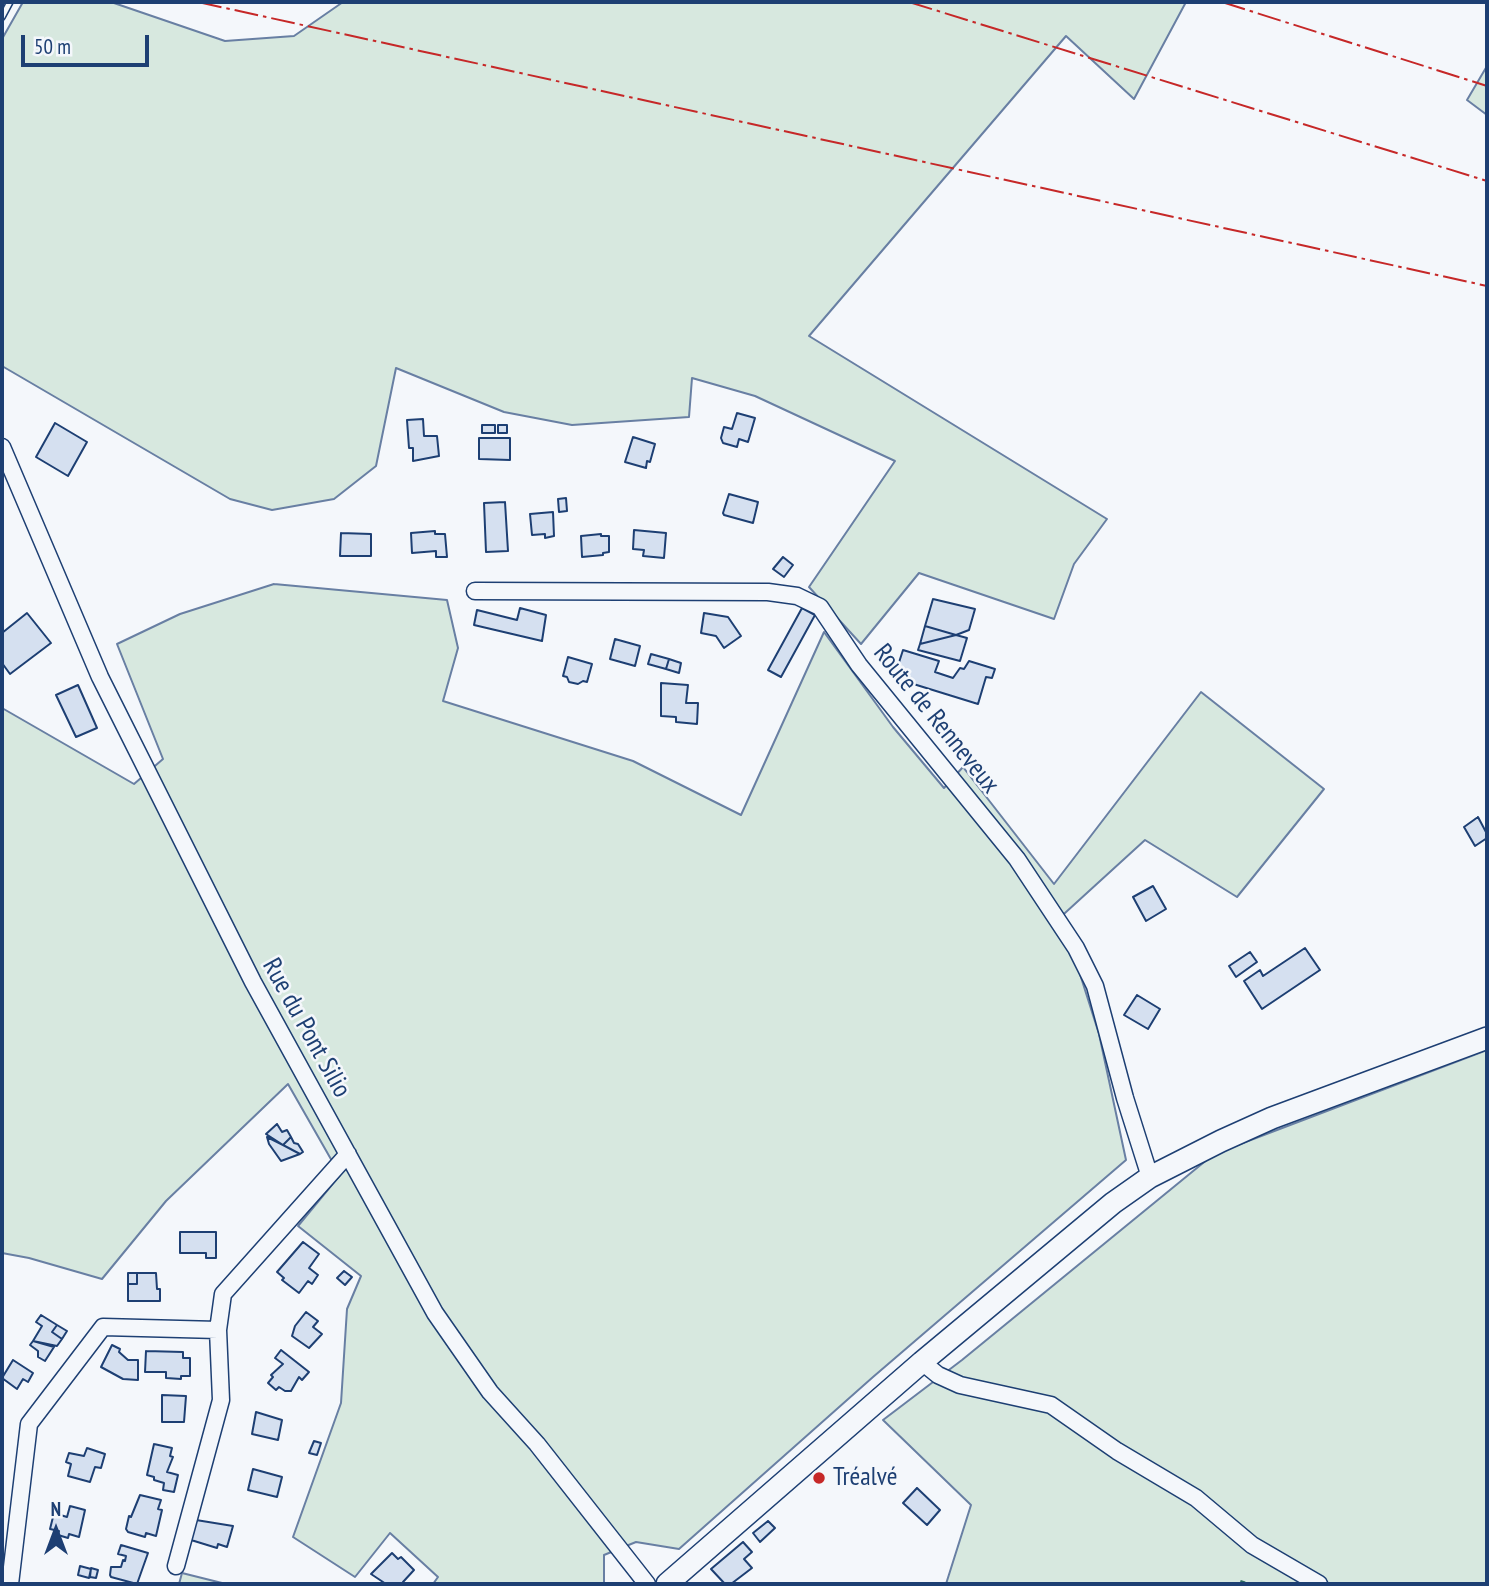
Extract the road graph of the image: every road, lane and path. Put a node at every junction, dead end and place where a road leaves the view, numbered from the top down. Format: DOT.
graph roads {
  1 [pos="2,447"];
  2 [pos="475,591"];
  3 [pos="1487,1038"];
  4 [pos="348,1154"];
  5 [pos="1150,1177"];
  6 [pos="218,1330"];
  7 [pos="922,1363"];
  8 [pos="176,1566"];
  9 [pos="9,1584"];
  10 [pos="647,1584"];
  11 [pos="667,1584"];
  12 [pos="1319,1584"];
  1 -- 4 [label="street, Rue du Pont Silio"];
  2 -- 5 [label="street, Route de Renneveux"];
  3 -- 5 [label="main road"];
  4 -- 6 [label="street"];
  4 -- 10 [label="street, Rue du Pont Silio"];
  5 -- 7 [label="main road"];
  6 -- 8 [label="street"];
  6 -- 9 [label="street"];
  7 -- 11 [label="main road"];
  7 -- 12 [label="street"];
}
